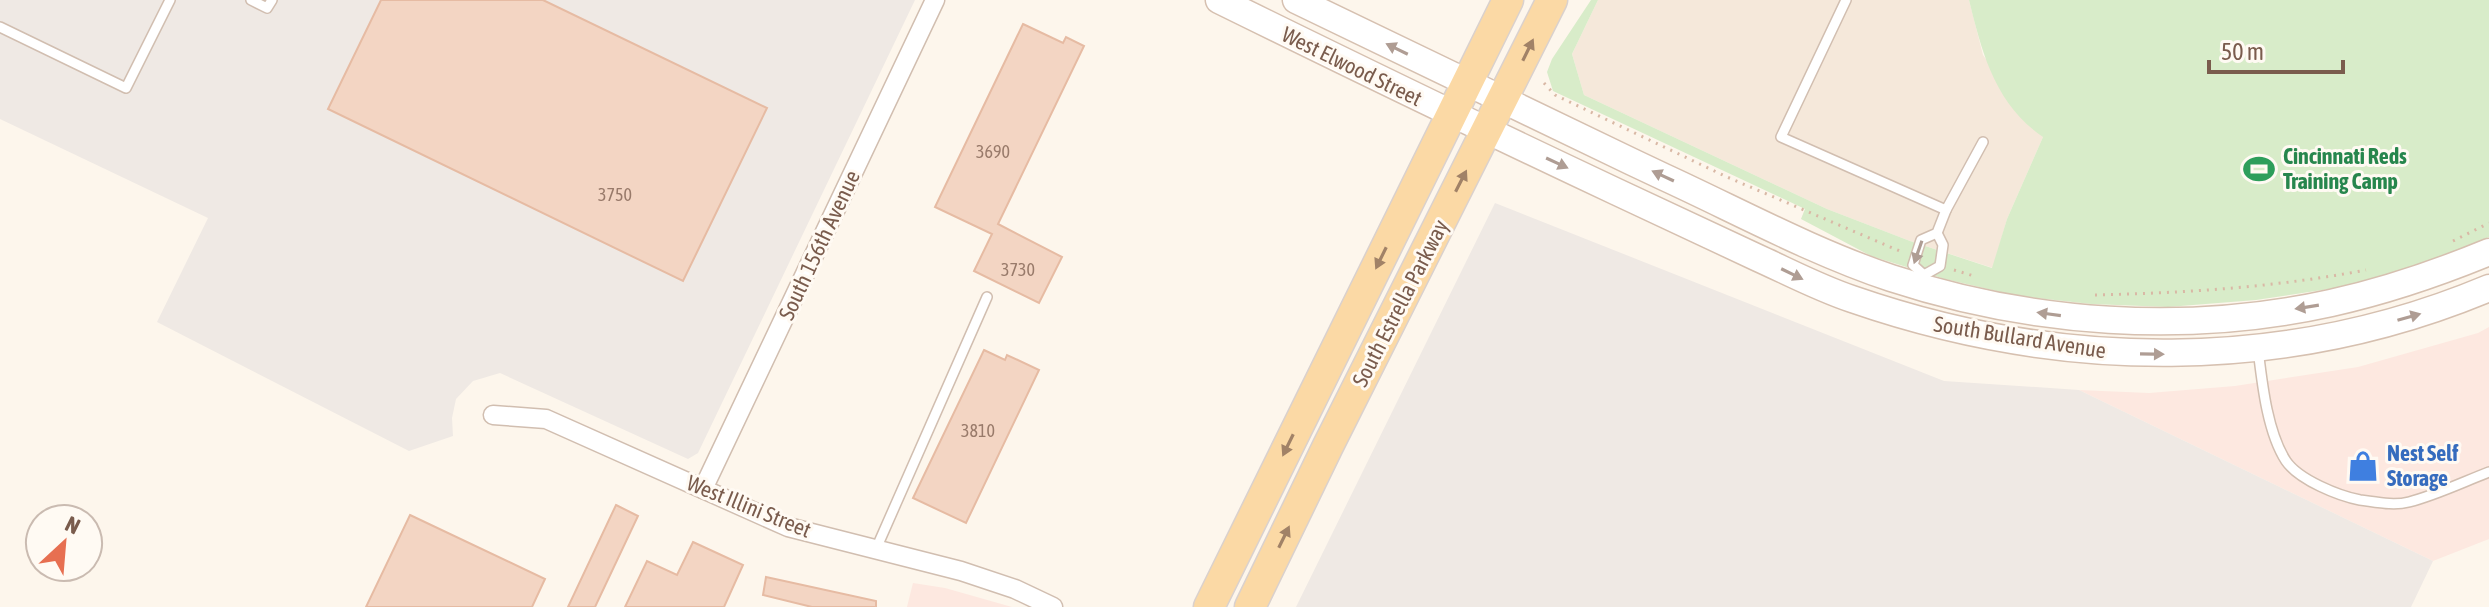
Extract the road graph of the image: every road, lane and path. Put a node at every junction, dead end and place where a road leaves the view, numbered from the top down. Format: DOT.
graph roads {
  1 [pos="170,0"];
  2 [pos="251,0"];
  3 [pos="272,0"];
  4 [pos="935,0"];
  5 [pos="1219,0"];
  6 [pos="1296,0"];
  7 [pos="1508,0"];
  8 [pos="1552,0"];
  9 [pos="1846,0"];
  10 [pos="0,27"];
  11 [pos="1467,83"];
  12 [pos="1544,83"];
  13 [pos="1503,101"];
  14 [pos="1452,114"];
  15 [pos="1486,131"];
  16 [pos="1983,142"];
  17 [pos="1946,210"];
  18 [pos="2489,223"];
  19 [pos="1937,233"];
  20 [pos="2448,243"];
  21 [pos="2489,252"];
  22 [pos="1916,256"];
  23 [pos="1940,266"];
  24 [pos="2367,270"];
  25 [pos="1983,279"];
  26 [pos="1923,281"];
  27 [pos="2489,288"];
  28 [pos="2083,295"];
  29 [pos="987,297"];
  30 [pos="2258,347"];
  31 [pos="493,415"];
  32 [pos="2489,472"];
  33 [pos="703,489"];
  34 [pos="876,549"];
  35 [pos="1053,607"];
  36 [pos="1209,607"];
  37 [pos="1250,607"];
  1 -- 10 [label="lane"];
  2 -- 3 [label="lane"];
  4 -- 33 [label="street, South 156th Avenue"];
  5 -- 14 [label="main road, West Elwood Street"];
  11 -- 6 [label="main road, West Elwood Street, one-way"];
  7 -- 11 [label="main road, South Estrella Parkway"];
  13 -- 8 [label="main road, South Estrella Parkway, one-way"];
  9 -- 17 [label="lane"];
  11 -- 13 [label="main road, West Elwood Street"];
  11 -- 14 [label="main road, South Estrella Parkway"];
  12 -- 22 [label="path"];
  13 -- 15 [label="main road, South Estrella Parkway"];
  26 -- 13 [label="main road, South Bullard Avenue, one-way"];
  14 -- 15 [label="main road, West Elwood Street"];
  14 -- 36 [label="main road, South Estrella Parkway, one-way"];
  15 -- 30 [label="main road, South Bullard Avenue, one-way"];
  37 -- 15 [label="main road, South Estrella Parkway, one-way"];
  16 -- 17 [label="lane"];
  17 -- 19 [label="lane"];
  18 -- 20 [label="path"];
  19 -- 22 [label="lane, one-way"];
  19 -- 23 [label="lane"];
  21 -- 26 [label="main road, South Bullard Avenue, one-way"];
  22 -- 26 [label="lane"];
  23 -- 25 [label="path"];
  23 -- 26 [label="lane"];
  24 -- 28 [label="path"];
  30 -- 27 [label="main road, South Bullard Avenue, one-way"];
  29 -- 34 [label="lane"];
  30 -- 32 [label="lane"];
  31 -- 33 [label="street, West Illini Street"];
  33 -- 34 [label="street, West Illini Street"];
  34 -- 35 [label="street, West Illini Street"];
}
